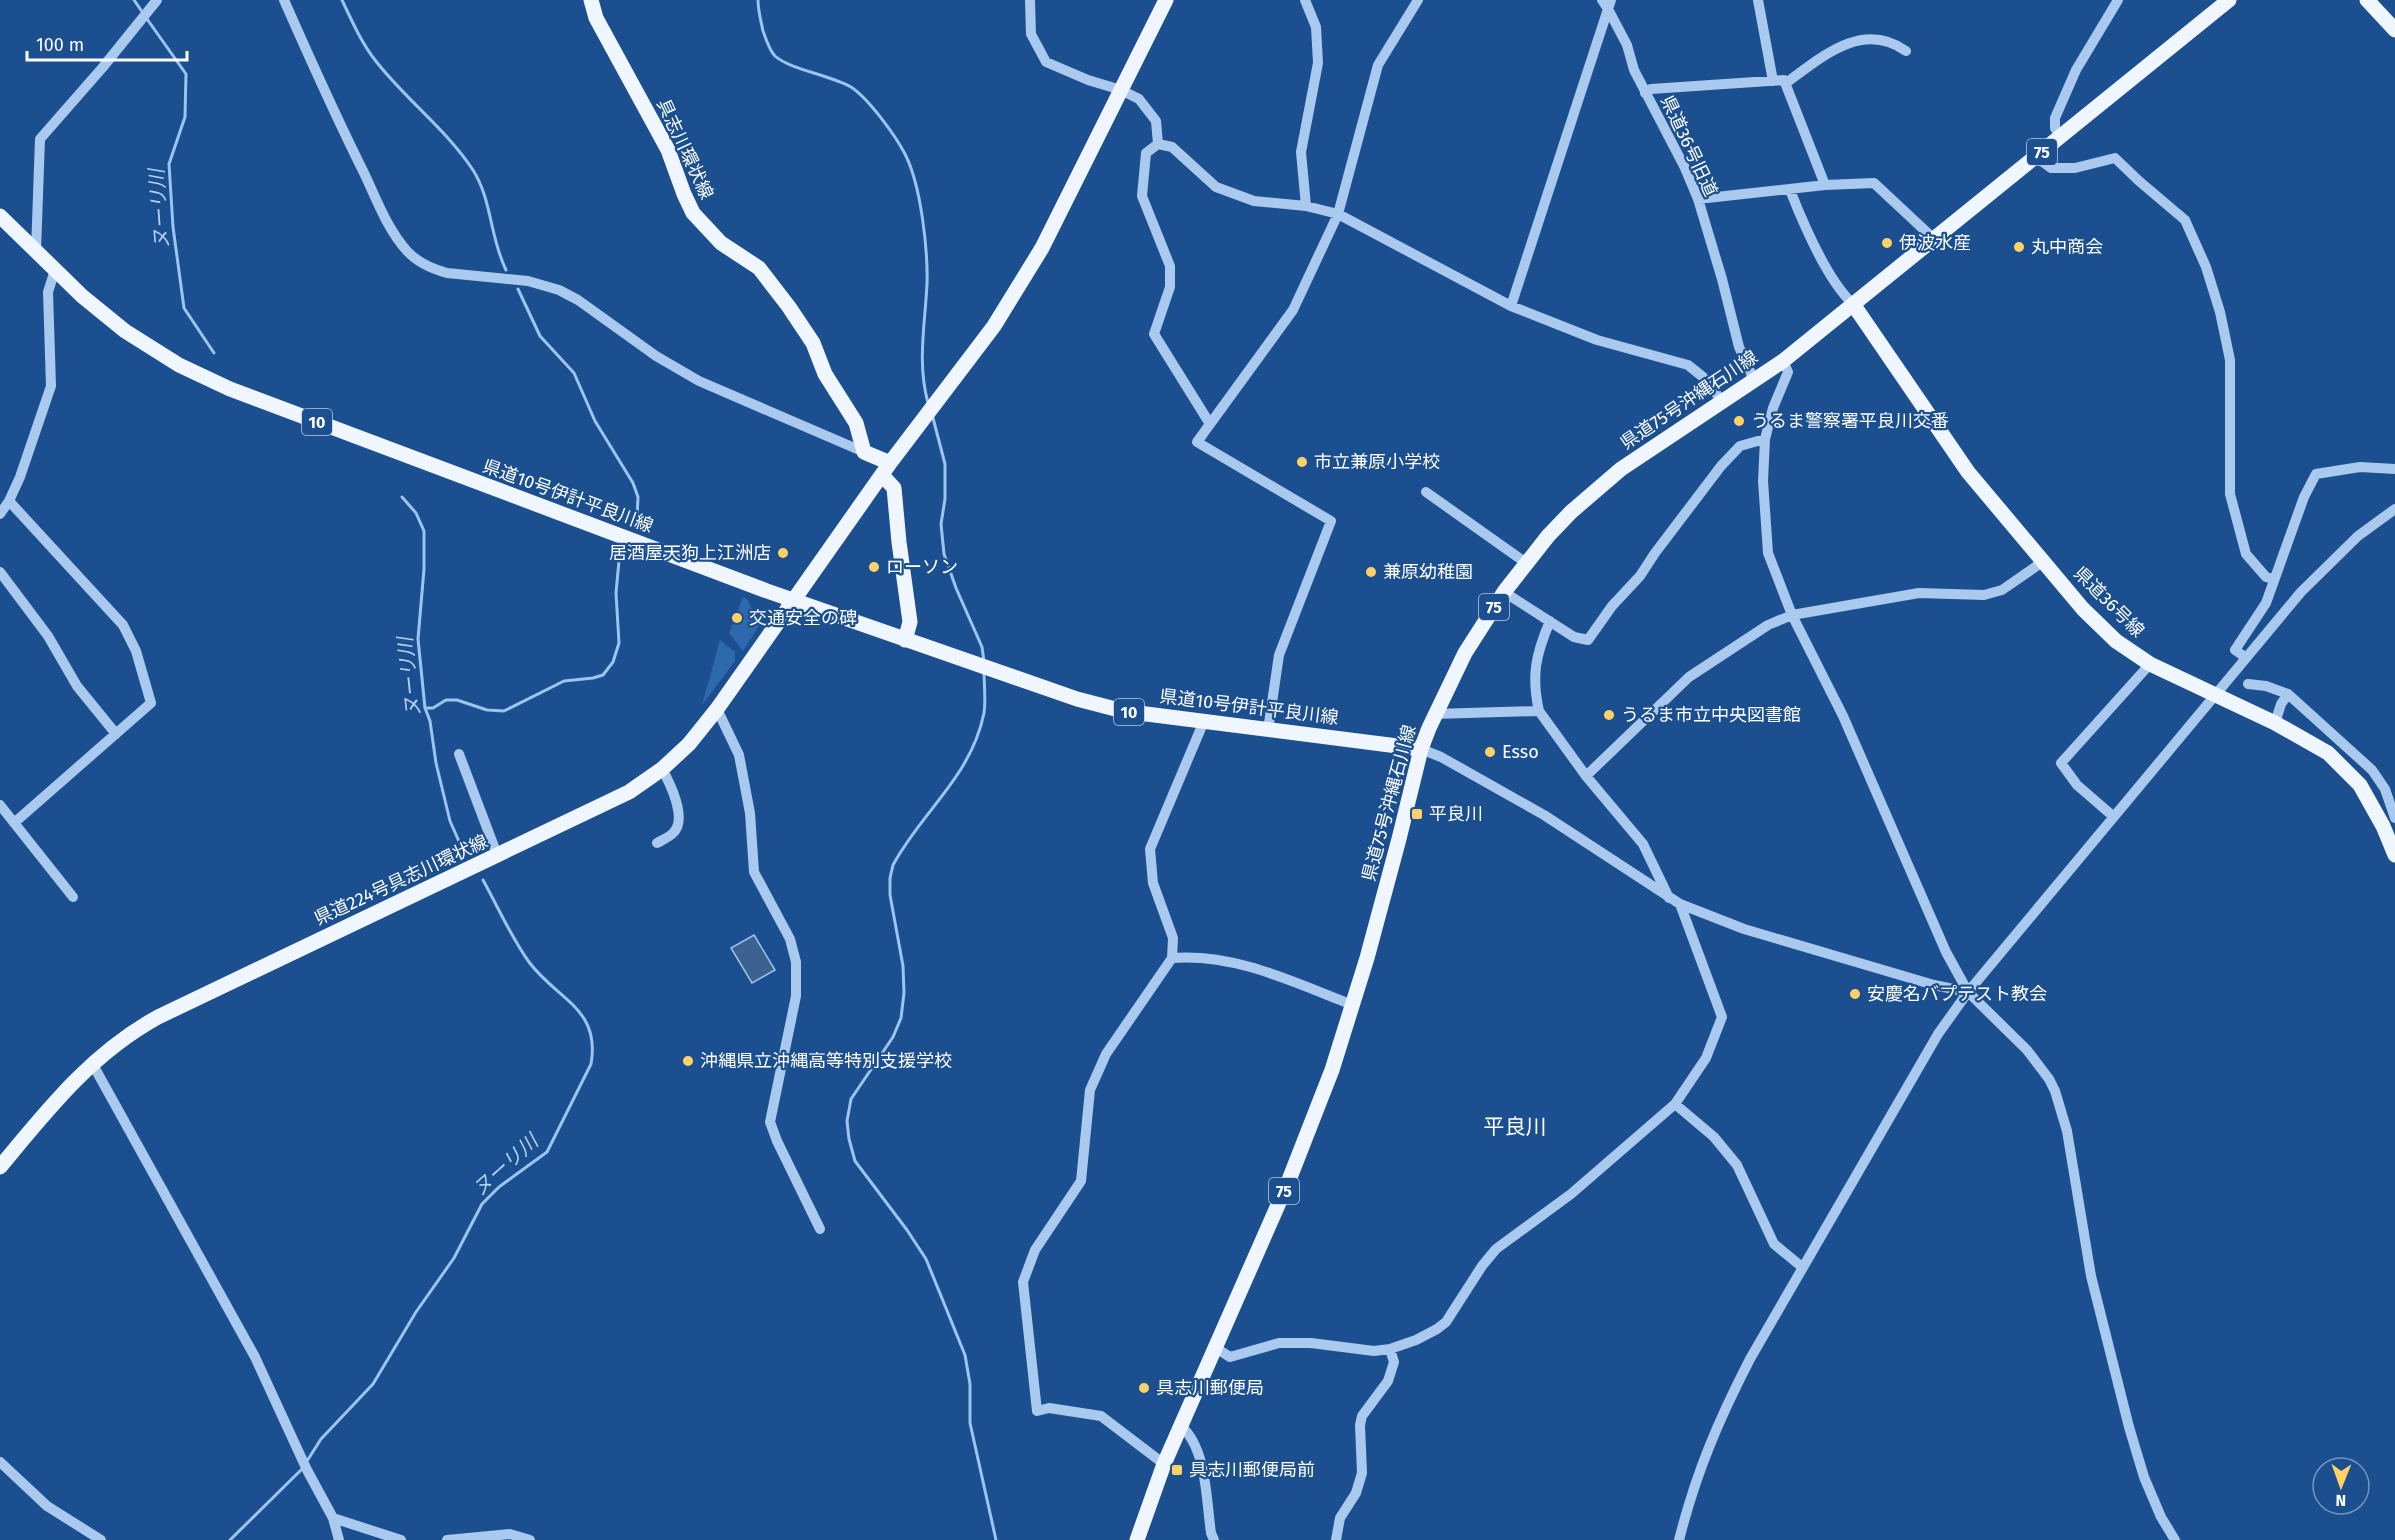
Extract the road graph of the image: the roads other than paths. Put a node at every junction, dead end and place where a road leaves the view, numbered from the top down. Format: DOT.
graph roads {
  1 [pos="157,0"];
  2 [pos="284,0"];
  3 [pos="591,0"];
  4 [pos="1030,0"];
  5 [pos="1166,0"];
  6 [pos="1305,0"];
  7 [pos="1418,0"];
  8 [pos="1758,0"];
  9 [pos="2118,0"];
  10 [pos="2229,0"];
  11 [pos="2367,0"];
  12 [pos="1607,3"];
  13 [pos="2395,30"];
  14 [pos="1906,51"];
  15 [pos="1773,81"];
  16 [pos="1786,83"];
  17 [pos="1121,90"];
  18 [pos="1645,93"];
  19 [pos="2060,136"];
  20 [pos="1158,144"];
  21 [pos="2036,157"];
  22 [pos="1825,185"];
  23 [pos="1790,190"];
  24 [pos="1698,199"];
  25 [pos="1306,206"];
  26 [pos="1338,214"];
  27 [pos="0,216"];
  28 [pos="1934,239"];
  29 [pos="36,251"];
  30 [pos="56,270"];
  31 [pos="1853,304"];
  32 [pos="1511,306"];
  33 [pos="1783,361"];
  34 [pos="1754,380"];
  35 [pos="1722,401"];
  36 [pos="1210,424"];
  37 [pos="1765,439"];
  38 [pos="864,452"];
  39 [pos="886,469"];
  40 [pos="2395,469"];
  41 [pos="1426,492"];
  42 [pos="9,501"];
  43 [pos="2395,509"];
  44 [pos="0,514"];
  45 [pos="2044,561"];
  46 [pos="1526,563"];
  47 [pos="0,572"];
  48 [pos="2273,579"];
  49 [pos="1504,592"];
  50 [pos="793,600"];
  51 [pos="1792,615"];
  52 [pos="1550,621"];
  53 [pos="905,640"];
  54 [pos="2245,657"];
  55 [pos="2150,664"];
  56 [pos="2248,684"];
  57 [pos="2288,694"];
  58 [pos="2215,696"];
  59 [pos="717,709"];
  60 [pos="1539,711"];
  61 [pos="1434,714"];
  62 [pos="1204,722"];
  63 [pos="2274,723"];
  64 [pos="1268,729"];
  65 [pos="116,734"];
  66 [pos="1421,749"];
  67 [pos="459,754"];
  68 [pos="662,769"];
  69 [pos="1586,776"];
  70 [pos="0,805"];
  71 [pos="2114,817"];
  72 [pos="2391,822"];
  73 [pos="14,823"];
  74 [pos="657,843"];
  75 [pos="2395,855"];
  76 [pos="498,856"];
  77 [pos="73,897"];
  78 [pos="1674,901"];
  79 [pos="1173,958"];
  80 [pos="1968,993"];
  81 [pos="1353,1005"];
  82 [pos="92,1063"];
  83 [pos="1675,1104"];
  84 [pos="0,1167"];
  85 [pos="820,1229"];
  86 [pos="1802,1267"];
  87 [pos="1216,1348"];
  88 [pos="1390,1349"];
  89 [pos="1181,1426"];
  90 [pos="0,1462"];
  91 [pos="1164,1464"];
  92 [pos="333,1518"];
  93 [pos="101,1540"];
  94 [pos="339,1540"];
  95 [pos="401,1540"];
  96 [pos="447,1540"];
  97 [pos="530,1540"];
  98 [pos="1137,1540"];
  99 [pos="1214,1540"];
  100 [pos="1336,1540"];
  101 [pos="1678,1540"];
  102 [pos="2175,1540"];
  1 -- 29 [label="street"];
  2 -- 38 [label="street"];
  3 -- 38 [label="main road, 具志川環状線"];
  4 -- 17 [label="street"];
  5 -- 17 [label="main road"];
  6 -- 25 [label="street"];
  7 -- 26 [label="street"];
  8 -- 15 [label="street"];
  9 -- 19 [label="street"];
  10 -- 19 [label="main road, 県道75号沖縄石川線 / 75"];
  11 -- 13 [label="main road"];
  12 -- 18 [label="street, 県道36号旧道"];
  12 -- 32 [label="street"];
  14 -- 16 [label="street"];
  15 -- 16 [label="street"];
  15 -- 18 [label="street"];
  16 -- 22 [label="street"];
  17 -- 20 [label="street"];
  17 -- 39 [label="main road"];
  18 -- 24 [label="street, 県道36号旧道"];
  19 -- 21 [label="main road, 県道75号沖縄石川線 / 75"];
  20 -- 25 [label="street"];
  20 -- 36 [label="street"];
  21 -- 28 [label="main road, 県道75号沖縄石川線 / 75"];
  21 -- 48 [label="street"];
  22 -- 23 [label="street"];
  22 -- 28 [label="street"];
  23 -- 24 [label="street"];
  23 -- 31 [label="street"];
  24 -- 34 [label="street, 県道36号旧道"];
  25 -- 26 [label="street"];
  26 -- 32 [label="street"];
  26 -- 36 [label="street"];
  27 -- 29 [label="main road, 県道10号伊計平良川線 / 10"];
  28 -- 31 [label="main road, 県道75号沖縄石川線 / 75"];
  29 -- 30 [label="main road, 県道10号伊計平良川線 / 10"];
  30 -- 42 [label="street"];
  30 -- 50 [label="main road, 県道10号伊計平良川線 / 10"];
  31 -- 33 [label="main road, 県道75号沖縄石川線 / 75"];
  31 -- 45 [label="main road, 県道36号線"];
  32 -- 35 [label="street"];
  33 -- 34 [label="main road, 県道75号沖縄石川線 / 75"];
  33 -- 37 [label="street"];
  34 -- 35 [label="main road, 県道75号沖縄石川線 / 75"];
  35 -- 46 [label="main road, 県道75号沖縄石川線 / 75"];
  36 -- 64 [label="street"];
  37 -- 51 [label="street"];
  37 -- 52 [label="street"];
  38 -- 39 [label="main road"];
  39 -- 50 [label="main road"];
  39 -- 53 [label="main road"];
  40 -- 48 [label="street"];
  41 -- 46 [label="street"];
  42 -- 44 [label="street"];
  42 -- 65 [label="street"];
  43 -- 54 [label="street"];
  45 -- 51 [label="street"];
  45 -- 55 [label="main road, 県道36号線"];
  46 -- 49 [label="main road, 県道75号沖縄石川線 / 75"];
  47 -- 65 [label="street"];
  48 -- 54 [label="street"];
  49 -- 52 [label="street"];
  49 -- 61 [label="main road, 県道75号沖縄石川線 / 75"];
  50 -- 53 [label="main road, 県道10号伊計平良川線 / 10"];
  50 -- 59 [label="main road, 県道224号具志川環状線"];
  51 -- 69 [label="street"];
  51 -- 80 [label="street"];
  52 -- 60 [label="street"];
  53 -- 62 [label="main road, 県道10号伊計平良川線 / 10"];
  54 -- 58 [label="street"];
  55 -- 58 [label="main road, 県道36号線"];
  55 -- 71 [label="street"];
  56 -- 57 [label="street"];
  57 -- 63 [label="street"];
  57 -- 72 [label="street"];
  58 -- 63 [label="main road, 県道36号線"];
  58 -- 71 [label="street"];
  59 -- 68 [label="main road, 県道224号具志川環状線"];
  59 -- 85 [label="street"];
  60 -- 61 [label="street"];
  60 -- 69 [label="street"];
  61 -- 66 [label="main road, 県道75号沖縄石川線 / 75"];
  62 -- 64 [label="main road, 県道10号伊計平良川線 / 10"];
  62 -- 79 [label="street"];
  63 -- 72 [label="main road, 県道36号線"];
  64 -- 66 [label="main road, 県道10号伊計平良川線 / 10"];
  65 -- 73 [label="street"];
  66 -- 78 [label="street"];
  66 -- 81 [label="main road, 県道75号沖縄石川線 / 75"];
  67 -- 76 [label="street"];
  68 -- 74 [label="street"];
  68 -- 76 [label="main road, 県道224号具志川環状線"];
  69 -- 78 [label="street"];
  70 -- 73 [label="street"];
  71 -- 80 [label="street"];
  72 -- 75 [label="main road, 県道36号線"];
  73 -- 77 [label="street"];
  76 -- 82 [label="main road, 県道224号具志川環状線"];
  78 -- 80 [label="street"];
  78 -- 83 [label="street"];
  79 -- 81 [label="street"];
  79 -- 91 [label="street"];
  80 -- 86 [label="street"];
  80 -- 102 [label="street"];
  81 -- 87 [label="main road, 県道75号沖縄石川線 / 75"];
  82 -- 84 [label="main road, 県道224号具志川環状線"];
  82 -- 92 [label="street"];
  83 -- 86 [label="street"];
  83 -- 88 [label="street"];
  86 -- 101 [label="street"];
  87 -- 88 [label="street"];
  87 -- 89 [label="main road, 県道75号沖縄石川線 / 75"];
  88 -- 100 [label="street"];
  89 -- 91 [label="main road, 県道75号沖縄石川線 / 75"];
  89 -- 99 [label="street"];
  90 -- 93 [label="street"];
  91 -- 98 [label="main road, 県道75号沖縄石川線 / 75"];
  92 -- 94 [label="street"];
  92 -- 95 [label="street"];
  96 -- 97 [label="street"];
}
